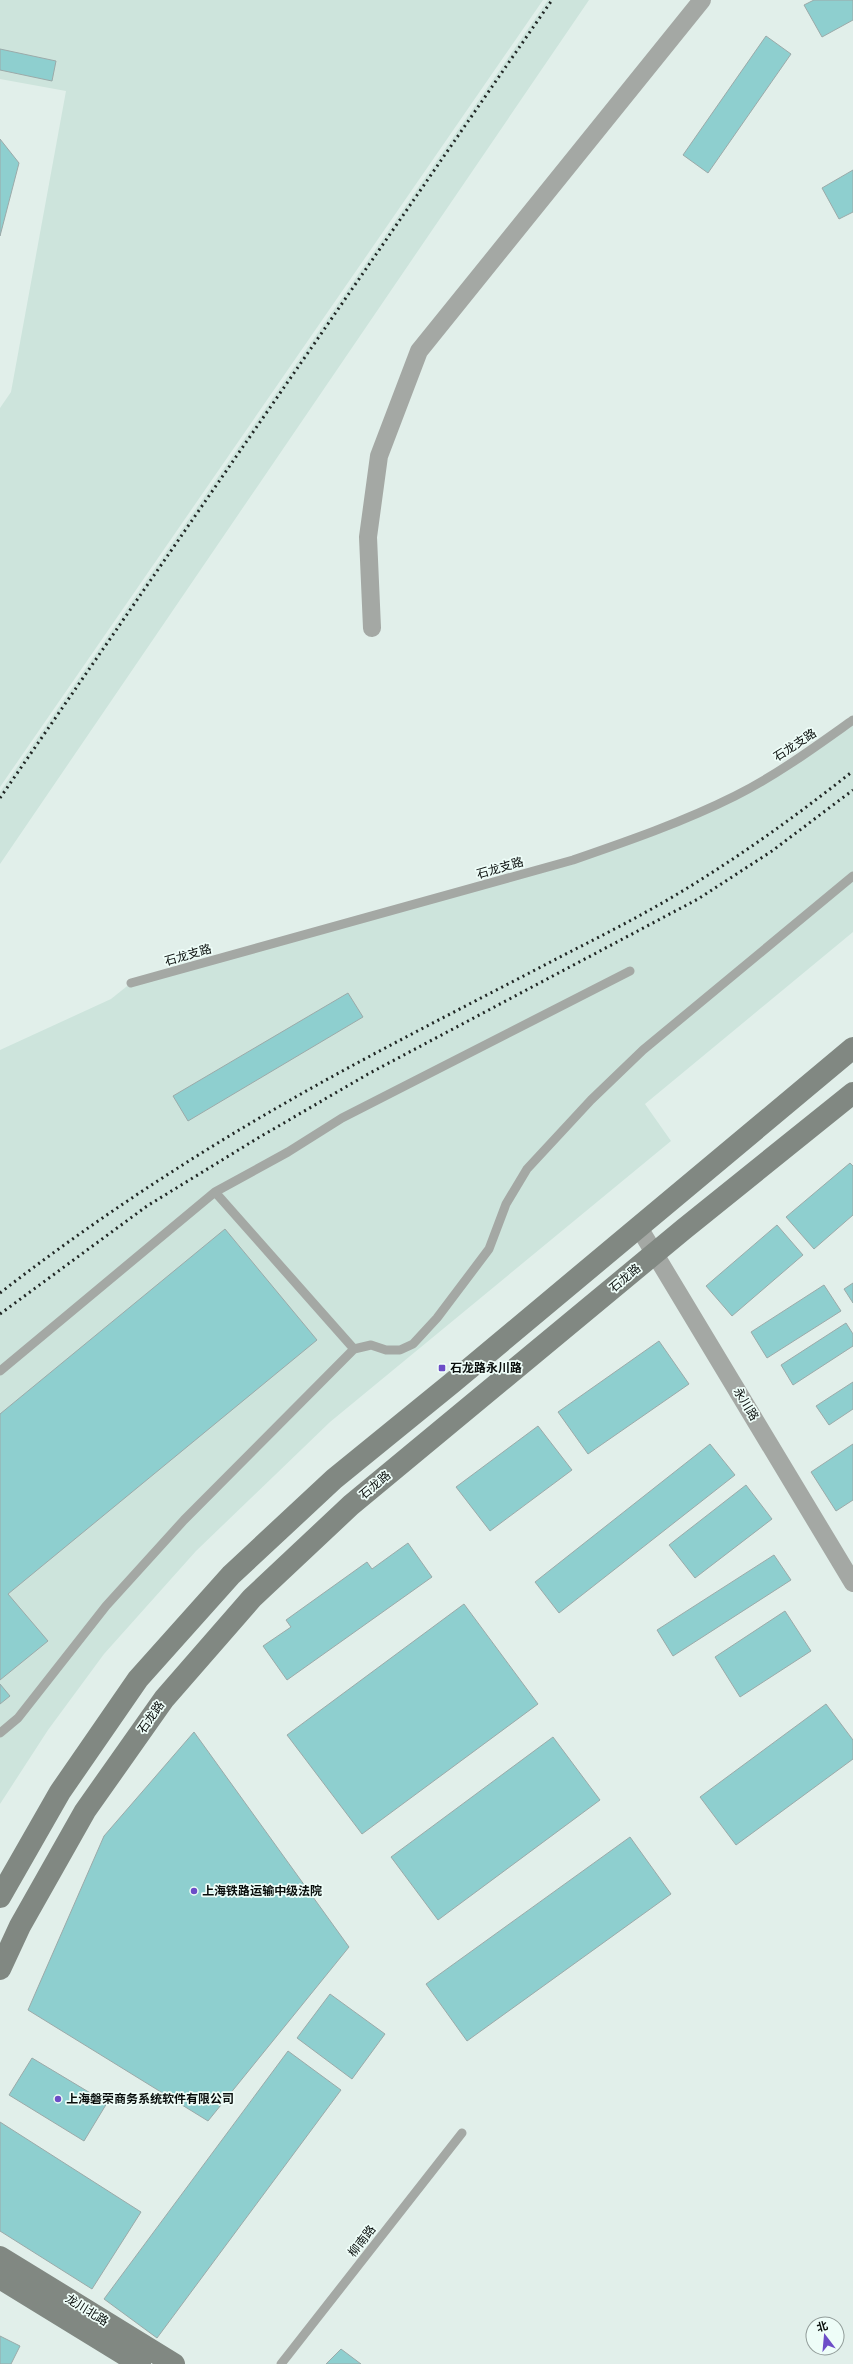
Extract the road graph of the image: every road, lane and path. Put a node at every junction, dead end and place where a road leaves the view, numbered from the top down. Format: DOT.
graph roads {
  1 [pos="702,0"];
  2 [pos="372,628"];
  3 [pos="853,720"];
  4 [pos="853,876"];
  5 [pos="630,971"];
  6 [pos="131,983"];
  7 [pos="853,1048"];
  8 [pos="852,1096"];
  9 [pos="215,1192"];
  10 [pos="638,1226"];
  11 [pos="655,1253"];
  12 [pos="354,1349"];
  13 [pos="0,1371"];
  14 [pos="853,1583"];
  15 [pos="0,1733"];
  16 [pos="0,1897"];
  17 [pos="0,1969"];
  18 [pos="462,2133"];
  19 [pos="0,2257"];
  20 [pos="0,2278"];
  21 [pos="140,2364"];
  22 [pos="174,2364"];
  23 [pos="281,2364"];
  1 -- 2 [label="street"];
  3 -- 6 [label="lane, 石龙支路"];
  4 -- 12 [label="lane"];
  5 -- 9 [label="lane"];
  7 -- 10 [label="main road"];
  8 -- 11 [label="main road, 石龙路"];
  9 -- 12 [label="lane"];
  9 -- 13 [label="lane"];
  10 -- 11 [label="street, 永川路"];
  10 -- 16 [label="main road"];
  11 -- 14 [label="street, 永川路"];
  11 -- 17 [label="main road, 石龙路"];
  12 -- 15 [label="lane"];
  18 -- 23 [label="lane, 柳南路"];
  19 -- 22 [label="main road, 龙川北路"];
  20 -- 21 [label="main road, 龙川北路"];
}
